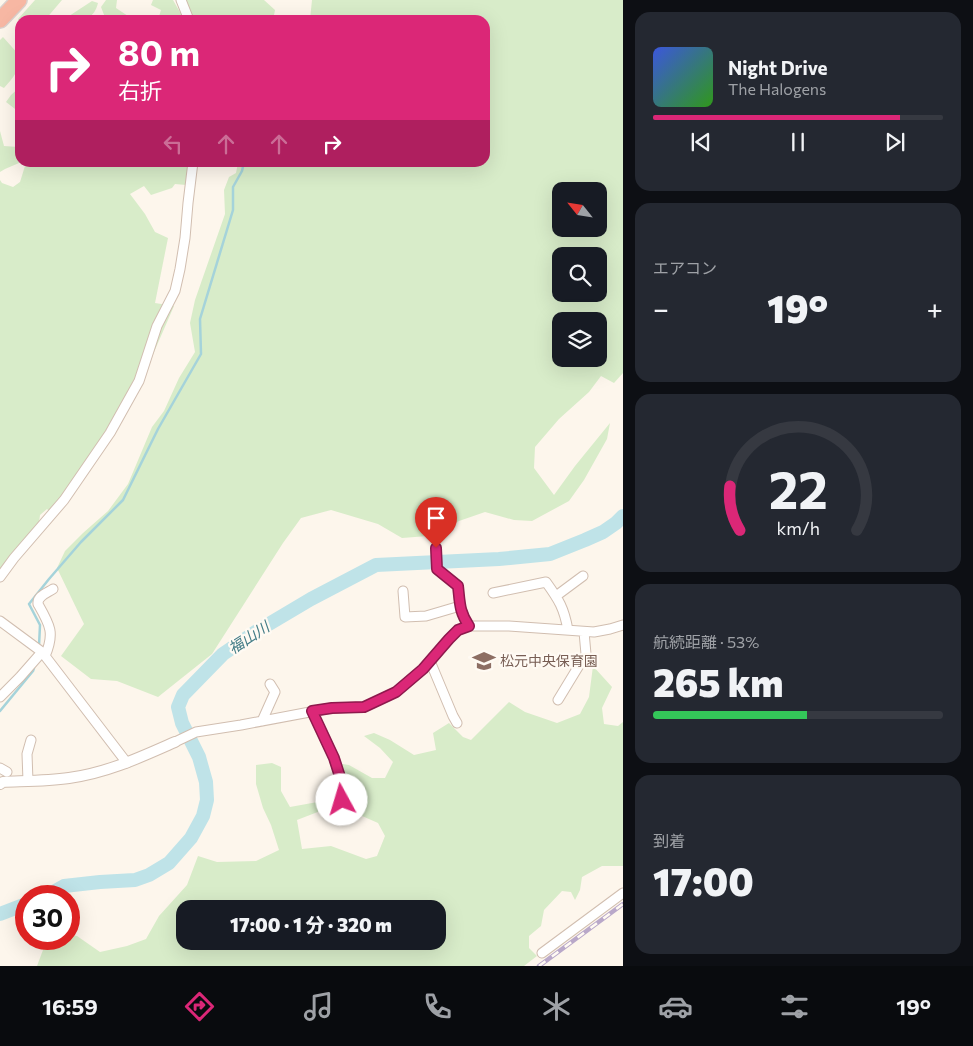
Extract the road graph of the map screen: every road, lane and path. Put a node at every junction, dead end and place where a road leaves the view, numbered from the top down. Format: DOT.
graph roads {
  1 [pos="19,0"];
  2 [pos="181,0"];
  3 [pos="187,15"];
  4 [pos="0,20"];
  5 [pos="192,167"];
  6 [pos="436,548"];
  7 [pos="583,576"];
  8 [pos="0,577"];
  9 [pos="53,589"];
  10 [pos="403,591"];
  11 [pos="492,593"];
  12 [pos="556,596"];
  13 [pos="460,606"];
  14 [pos="0,621"];
  15 [pos="623,625"];
  16 [pos="469,626"];
  17 [pos="568,630"];
  18 [pos="584,632"];
  19 [pos="43,654"];
  20 [pos="430,661"];
  21 [pos="270,684"];
  22 [pos="0,697"];
  23 [pos="558,700"];
  24 [pos="312,711"];
  25 [pos="262,721"];
  26 [pos="457,722"];
  27 [pos="31,740"];
  28 [pos="175,742"];
  29 [pos="127,763"];
  30 [pos="28,781"];
  31 [pos="0,784"];
  32 [pos="327,814"];
  33 [pos="623,893"];
  34 [pos="542,954"];
  1 -- 4 [label="highway"];
  2 -- 3 [label="street"];
  5 -- 8 [label="street"];
  6 -- 13 [label="street"];
  7 -- 12 [label="street"];
  9 -- 19 [label="street"];
  10 -- 13 [label="street"];
  11 -- 12 [label="street"];
  12 -- 17 [label="street"];
  13 -- 16 [label="street"];
  14 -- 19 [label="street"];
  15 -- 18 [label="street"];
  16 -- 17 [label="street"];
  16 -- 20 [label="street"];
  17 -- 18 [label="street"];
  18 -- 23 [label="street"];
  19 -- 22 [label="street"];
  19 -- 29 [label="street"];
  20 -- 24 [label="street"];
  20 -- 26 [label="street"];
  21 -- 25 [label="street"];
  24 -- 25 [label="street"];
  24 -- 32 [label="street"];
  25 -- 28 [label="street"];
  27 -- 30 [label="street"];
  28 -- 29 [label="street"];
  29 -- 30 [label="street"];
  30 -- 31 [label="street"];
  33 -- 34 [label="street"];
}
